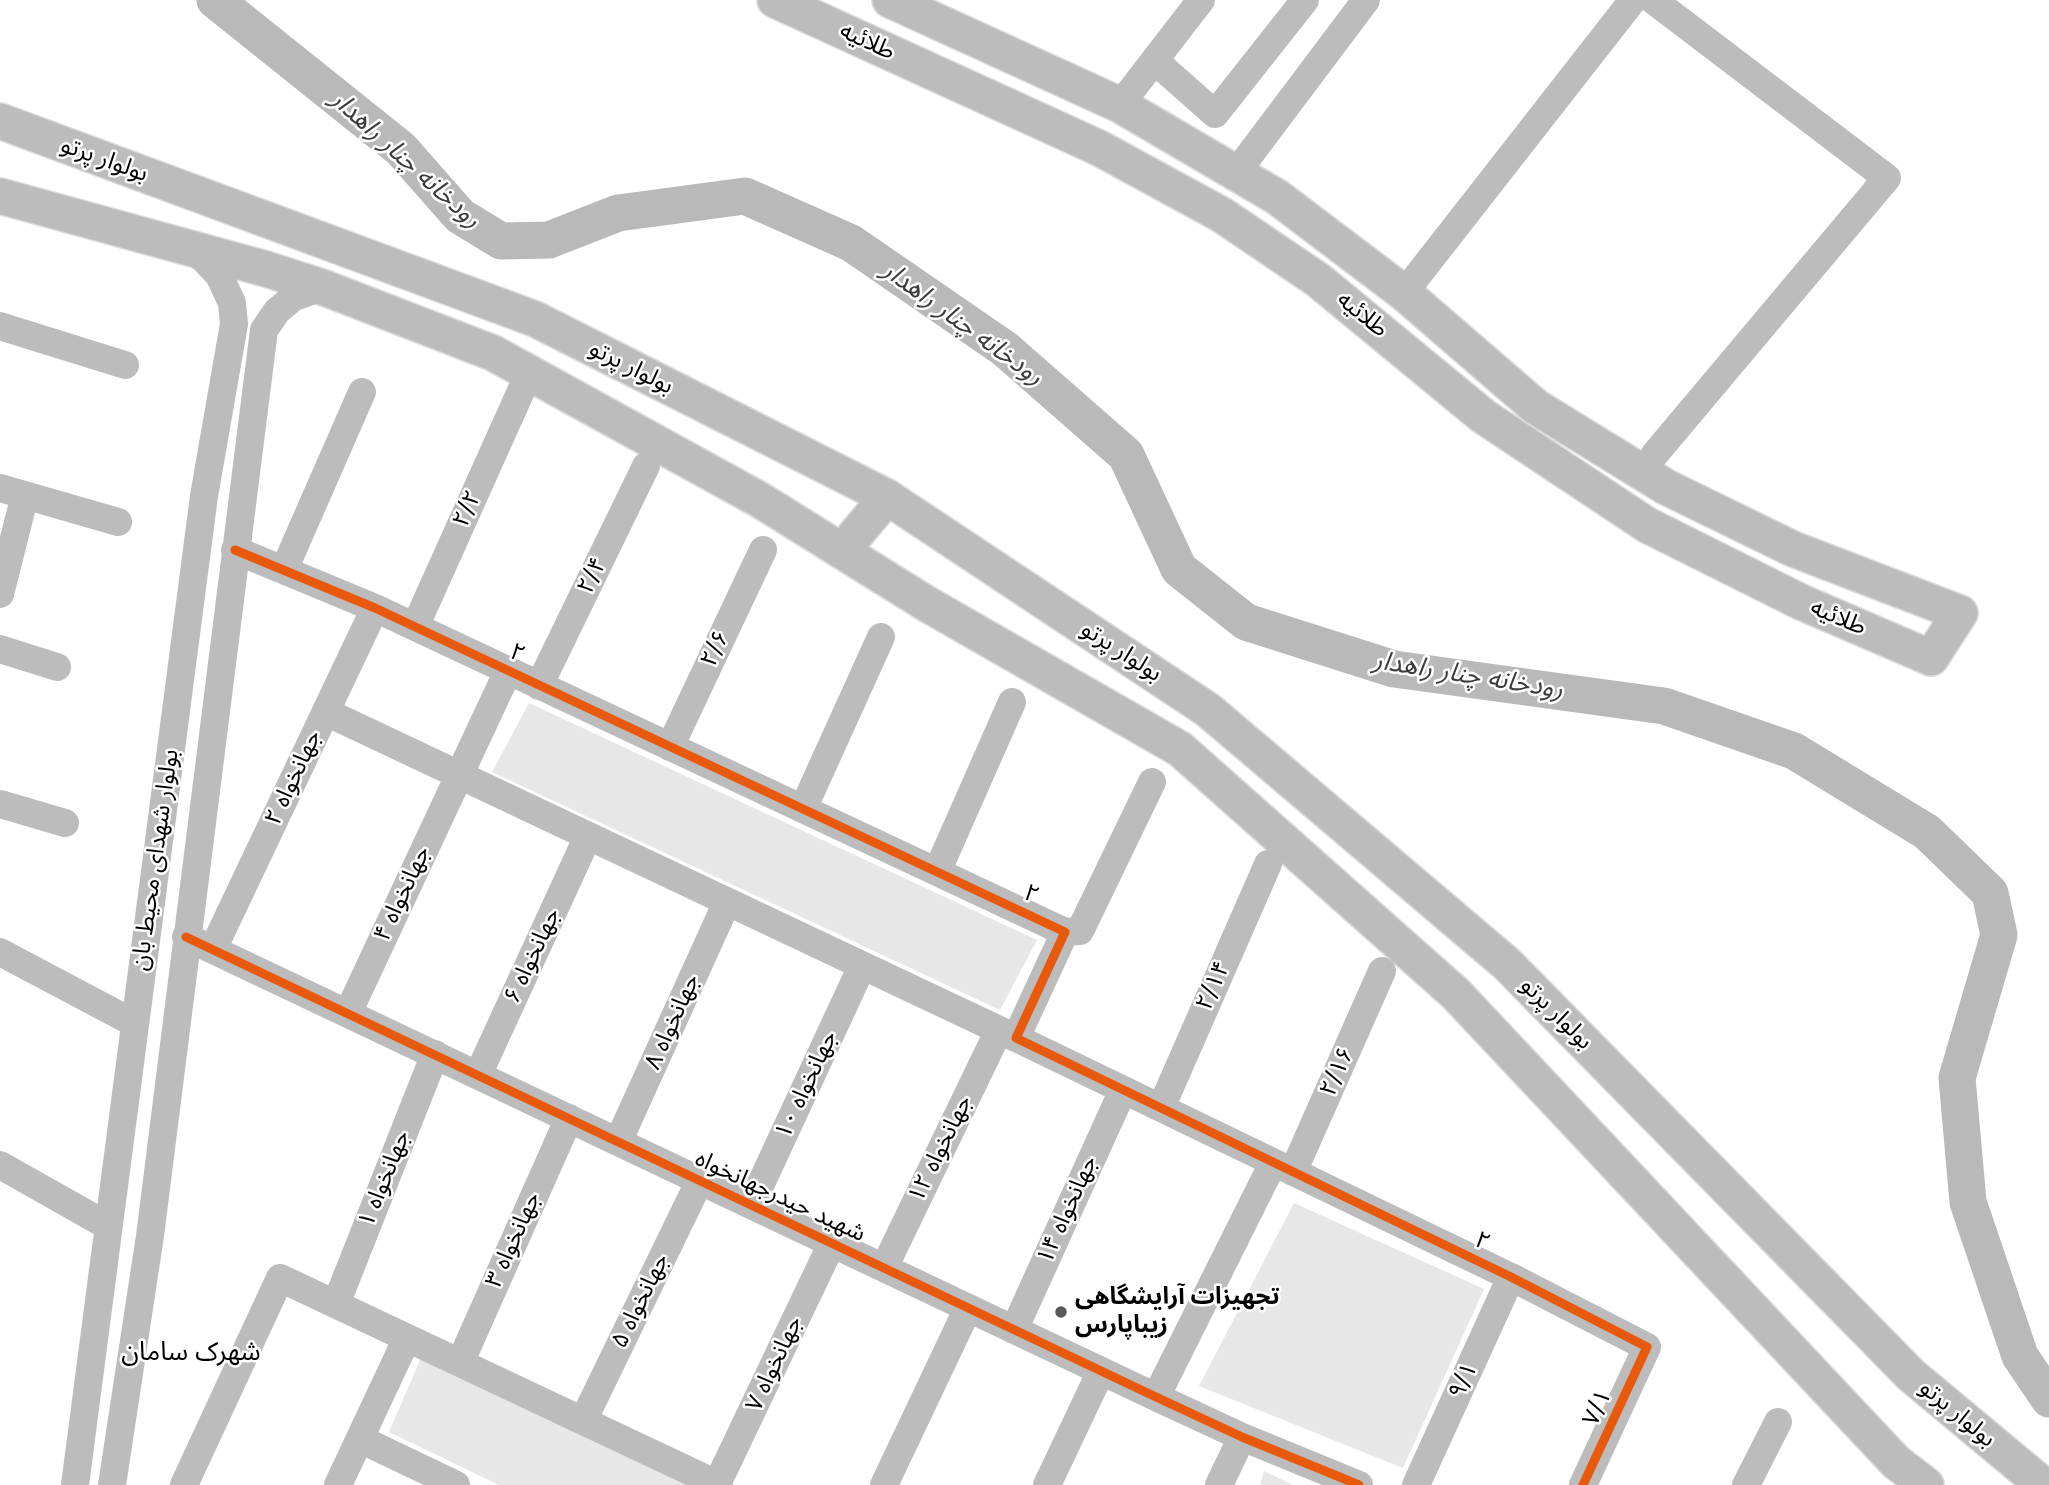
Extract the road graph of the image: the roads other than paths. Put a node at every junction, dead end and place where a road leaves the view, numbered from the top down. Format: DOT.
graph roads {
  1 [pos="775,0"];
  2 [pos="890,0"];
  3 [pos="1201,0"];
  4 [pos="1305,0"];
  5 [pos="1366,0"];
  6 [pos="1633,0"];
  7 [pos="1653,0"];
  8 [pos="1155,61"];
  9 [pos="1120,105"];
  10 [pos="0,121"];
  11 [pos="1236,173"];
  12 [pos="0,196"];
  13 [pos="193,248"];
  14 [pos="322,287"];
  15 [pos="1404,293"];
  16 [pos="233,317"];
  17 [pos="270,322"];
  18 [pos="0,326"];
  19 [pos="125,365"];
  20 [pos="521,391"];
  21 [pos="362,392"];
  22 [pos="1655,454"];
  23 [pos="646,466"];
  24 [pos="12,491"];
  25 [pos="887,497"];
  26 [pos="118,522"];
  27 [pos="235,550"];
  28 [pos="762,550"];
  29 [pos="842,551"];
  30 [pos="284,570"];
  31 [pos="0,594"];
  32 [pos="375,608"];
  33 [pos="415,626"];
  34 [pos="881,637"];
  35 [pos="0,649"];
  36 [pos="57,667"];
  37 [pos="508,671"];
  38 [pos="539,686"];
  39 [pos="1012,702"];
  40 [pos="326,712"];
  41 [pos="670,747"];
  42 [pos="458,775"];
  43 [pos="1152,782"];
  44 [pos="0,804"];
  45 [pos="803,809"];
  46 [pos="65,823"];
  47 [pos="588,836"];
  48 [pos="1268,864"];
  49 [pos="936,872"];
  50 [pos="727,902"];
  51 [pos="1065,932"];
  52 [pos="186,937"];
  53 [pos="213,949"];
  54 [pos="0,952"];
  55 [pos="862,966"];
  56 [pos="1382,971"];
  57 [pos="348,1013"];
  58 [pos="134,1023"];
  59 [pos="1007,1034"];
  60 [pos="435,1054"];
  61 [pos="478,1075"];
  62 [pos="1123,1090"];
  63 [pos="1161,1108"];
  64 [pos="569,1118"];
  65 [pos="618,1142"];
  66 [pos="0,1164"];
  67 [pos="1283,1167"];
  68 [pos="699,1180"];
  69 [pos="751,1205"];
  70 [pos="108,1229"];
  71 [pos="150,1236"];
  72 [pos="832,1243"];
  73 [pos="884,1268"];
  74 [pos="1511,1277"];
  75 [pos="336,1304"];
  76 [pos="968,1308"];
  77 [pos="1014,1330"];
  78 [pos="407,1338"];
  79 [pos="1647,1348"];
  80 [pos="460,1363"];
  81 [pos="1101,1371"];
  82 [pos="1156,1397"];
  83 [pos="583,1421"];
  84 [pos="1777,1422"];
  85 [pos="1242,1437"];
  86 [pos="359,1439"];
  87 [pos="75,1485"];
  88 [pos="111,1485"];
  89 [pos="184,1485"];
  90 [pos="338,1485"];
  91 [pos="456,1485"];
  92 [pos="718,1485"];
  93 [pos="884,1485"];
  94 [pos="1047,1485"];
  95 [pos="1219,1485"];
  96 [pos="1359,1485"];
  97 [pos="1416,1485"];
  98 [pos="1583,1485"];
  99 [pos="1746,1485"];
  100 [pos="1926,1485"];
  101 [pos="2043,1485"];
  1 -- 15 [label="main road, طلائیه"];
  2 -- 9 [label="main road, طلائیه"];
  3 -- 8 [label="street"];
  4 -- 8 [label="street"];
  5 -- 11 [label="street"];
  6 -- 15 [label="street"];
  7 -- 22 [label="street"];
  8 -- 9 [label="street"];
  9 -- 11 [label="main road, طلائیه"];
  10 -- 25 [label="main road, بولوار پرتو"];
  11 -- 15 [label="main road, طلائیه"];
  12 -- 13 [label="main road"];
  13 -- 14 [label="main road"];
  13 -- 16 [label="street, بولوار شهدای محیط بان"];
  14 -- 17 [label="street, بولوار شهدای محیط بان"];
  14 -- 29 [label="main road"];
  16 -- 17 [label="street"];
  16 -- 58 [label="street, بولوار شهدای محیط بان"];
  17 -- 27 [label="street, بولوار شهدای محیط بان"];
  18 -- 19 [label="street"];
  20 -- 33 [label="street, ۲/۲"];
  21 -- 30 [label="street"];
  23 -- 38 [label="street, ۲/۴"];
  24 -- 26 [label="street"];
  24 -- 31 [label="street"];
  25 -- 29 [label="main road"];
  25 -- 101 [label="main road, بولوار پرتو"];
  27 -- 30 [label="street, ۲"];
  27 -- 52 [label="street, بولوار شهدای محیط بان"];
  28 -- 41 [label="street, ۲/۶"];
  29 -- 100 [label="main road"];
  30 -- 32 [label="street, ۲"];
  32 -- 33 [label="street, ۲"];
  32 -- 40 [label="street, جهانخواه ۲"];
  33 -- 37 [label="street, ۲"];
  34 -- 45 [label="street"];
  35 -- 36 [label="street"];
  37 -- 38 [label="street, ۲"];
  37 -- 42 [label="street, جهانخواه ۴"];
  38 -- 41 [label="street, ۲"];
  39 -- 49 [label="street"];
  40 -- 42 [label="street, ۲"];
  40 -- 53 [label="street, جهانخواه ۲"];
  41 -- 45 [label="street, ۲"];
  42 -- 47 [label="street, ۲"];
  42 -- 57 [label="street, جهانخواه ۴"];
  43 -- 51 [label="street"];
  44 -- 46 [label="street"];
  45 -- 49 [label="street, ۲"];
  47 -- 50 [label="street, ۲"];
  47 -- 61 [label="street, جهانخواه ۶"];
  48 -- 63 [label="street, ۲/۱۴"];
  49 -- 51 [label="street, ۲"];
  50 -- 55 [label="street, ۲"];
  50 -- 65 [label="street, جهانخواه ۸"];
  51 -- 59 [label="street"];
  52 -- 53 [label="street, شهید حیدرجهانخواه"];
  52 -- 71 [label="street, بولوار شهدای محیط بان"];
  53 -- 57 [label="street, شهید حیدرجهانخواه"];
  54 -- 58 [label="street"];
  55 -- 59 [label="street, ۲"];
  55 -- 69 [label="street, جهانخواه ۱۰"];
  56 -- 67 [label="street, ۲/۱۶"];
  57 -- 60 [label="street, شهید حیدرجهانخواه"];
  58 -- 70 [label="street, بولوار شهدای محیط بان"];
  59 -- 62 [label="street, ۲"];
  59 -- 73 [label="street, جهانخواه ۱۲"];
  60 -- 61 [label="street, شهید حیدرجهانخواه"];
  60 -- 75 [label="street, جهانخواه ۱"];
  61 -- 64 [label="street, شهید حیدرجهانخواه"];
  62 -- 63 [label="street, ۲"];
  62 -- 77 [label="street, جهانخواه ۱۴"];
  63 -- 67 [label="street, ۲"];
  64 -- 65 [label="street, شهید حیدرجهانخواه"];
  64 -- 80 [label="street, جهانخواه ۳"];
  65 -- 68 [label="street, شهید حیدرجهانخواه"];
  66 -- 70 [label="street"];
  67 -- 74 [label="street, ۲"];
  67 -- 82 [label="street, ۲/۱۶"];
  68 -- 69 [label="street, شهید حیدرجهانخواه"];
  68 -- 83 [label="street, جهانخواه ۵"];
  69 -- 72 [label="street, شهید حیدرجهانخواه"];
  70 -- 71 [label="street"];
  70 -- 87 [label="street, بولوار شهدای محیط بان"];
  71 -- 88 [label="street, بولوار شهدای محیط بان"];
  72 -- 73 [label="street, شهید حیدرجهانخواه"];
  72 -- 92 [label="street, جهانخواه ۷"];
  73 -- 76 [label="street, شهید حیدرجهانخواه"];
  74 -- 79 [label="street, ۲"];
  74 -- 97 [label="street, ۹/۱"];
  75 -- 78 [label="street"];
  75 -- 89 [label="street"];
  76 -- 77 [label="street, شهید حیدرجهانخواه"];
  76 -- 93 [label="street"];
  77 -- 81 [label="street, شهید حیدرجهانخواه"];
  78 -- 80 [label="street"];
  78 -- 86 [label="street"];
  79 -- 98 [label="street, ۷/۱"];
  80 -- 83 [label="street"];
  81 -- 82 [label="street, شهید حیدرجهانخواه"];
  81 -- 94 [label="street"];
  82 -- 85 [label="street, شهید حیدرجهانخواه"];
  83 -- 92 [label="street"];
  84 -- 99 [label="street"];
  85 -- 95 [label="street"];
  85 -- 96 [label="street, شهید حیدرجهانخواه"];
  86 -- 90 [label="street"];
  86 -- 91 [label="street"];
}
